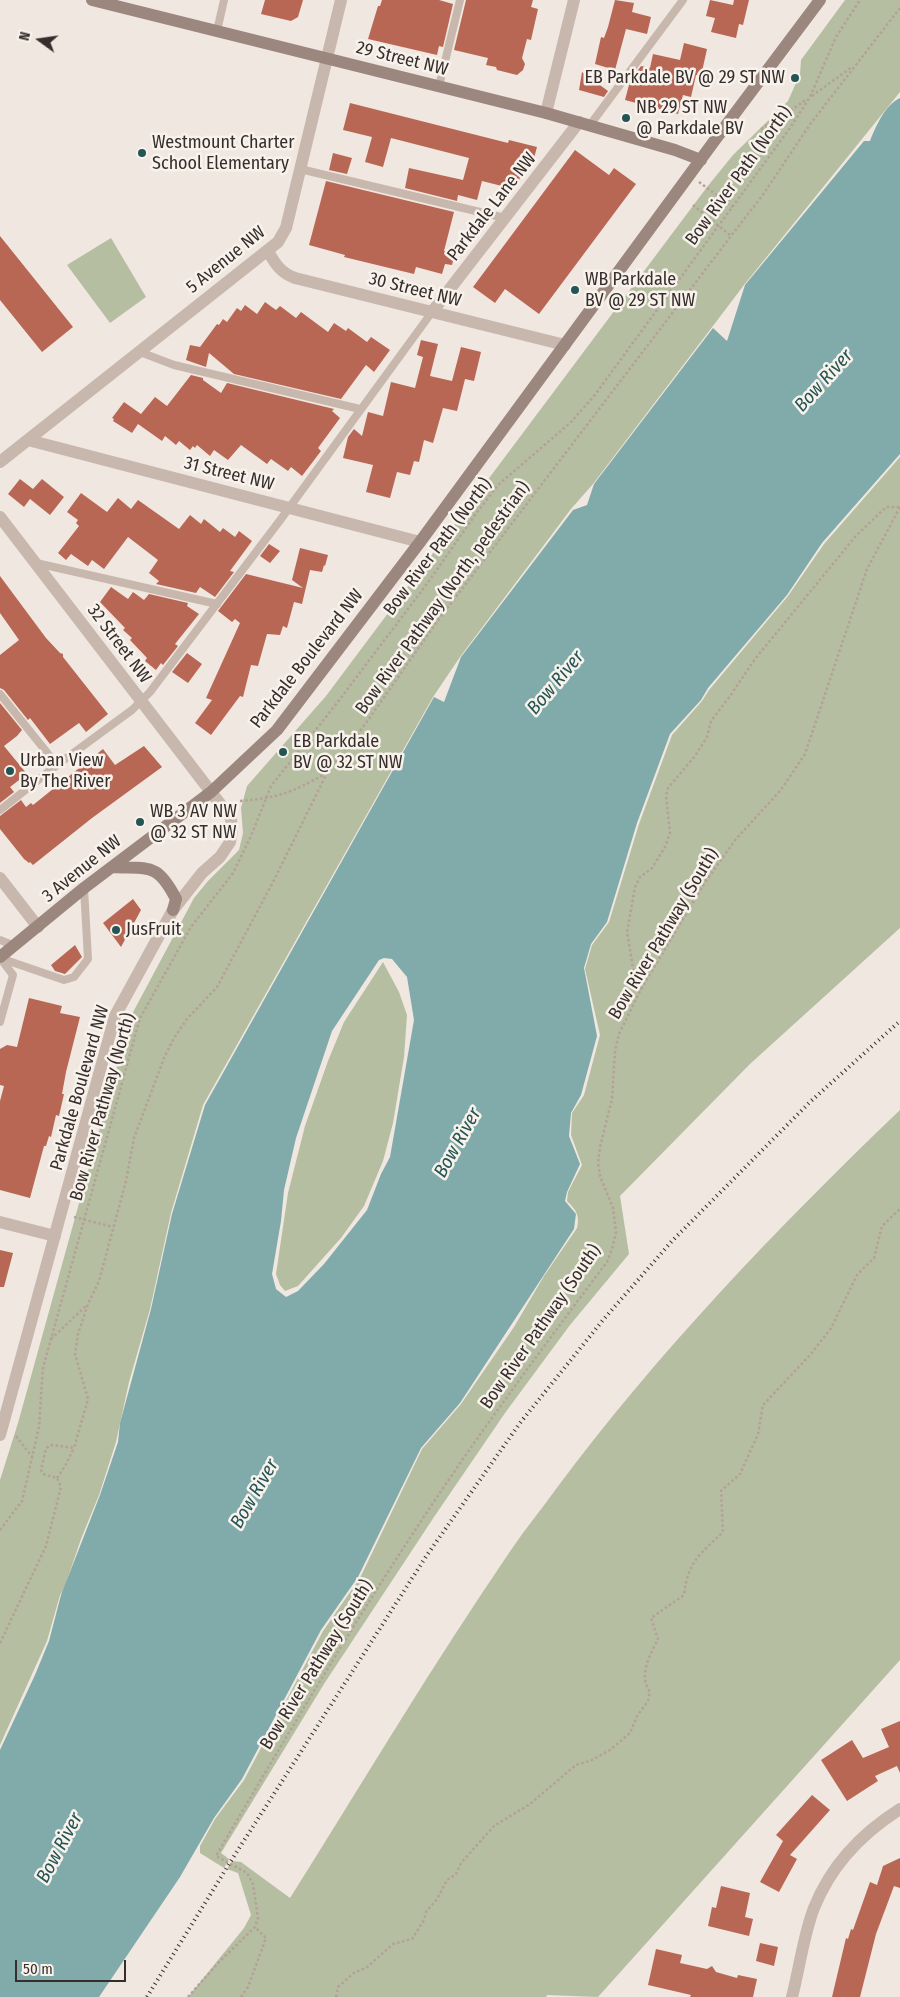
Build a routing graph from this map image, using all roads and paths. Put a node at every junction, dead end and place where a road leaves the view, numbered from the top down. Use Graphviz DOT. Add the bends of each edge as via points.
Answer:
graph roads {
  1 [pos="92,0"];
  2 [pos="224,0"];
  3 [pos="341,0"];
  4 [pos="460,0"];
  5 [pos="574,0"];
  6 [pos="683,0"];
  7 [pos="820,0"];
  8 [pos="860,0"];
  9 [pos="109,2"];
  10 [pos="900,8"];
  11 [pos="217,31"];
  12 [pos="327,59"];
  13 [pos="856,65"];
  14 [pos="438,86"];
  15 [pos="810,97"];
  16 [pos="546,113"];
  17 [pos="584,123"];
  18 [pos="761,129"];
  19 [pos="701,160"];
  20 [pos="300,169"];
  21 [pos="707,187"];
  22 [pos="693,205"];
  23 [pos="733,207"];
  24 [pos="505,218"];
  25 [pos="718,226"];
  26 [pos="732,236"];
  27 [pos="268,251"];
  28 [pos="432,312"];
  29 [pos="565,345"];
  30 [pos="140,352"];
  31 [pos="360,409"];
  32 [pos="28,440"];
  33 [pos="0,462"];
  34 [pos="289,507"];
  35 [pos="900,507"];
  36 [pos="0,517"];
  37 [pos="420,542"];
  38 [pos="35,562"];
  39 [pos="217,604"];
  40 [pos="0,694"];
  41 [pos="141,702"];
  42 [pos="337,703"];
  43 [pos="56,765"];
  44 [pos="327,773"];
  45 [pos="211,792"];
  46 [pos="264,800"];
  47 [pos="240,801"];
  48 [pos="0,810"];
  49 [pos="112,867"];
  50 [pos="0,878"];
  51 [pos="84,888"];
  52 [pos="173,910"];
  53 [pos="38,927"];
  54 [pos="0,940"];
  55 [pos="14,946"];
  56 [pos="0,958"];
  57 [pos="640,991"];
  58 [pos="0,1022"];
  59 [pos="900,1209"];
  60 [pos="74,1217"];
  61 [pos="84,1219"];
  62 [pos="0,1222"];
  63 [pos="113,1227"];
  64 [pos="55,1236"];
  65 [pos="88,1304"];
  66 [pos="51,1339"];
  67 [pos="0,1435"];
  68 [pos="16,1436"];
  69 [pos="74,1448"];
  70 [pos="33,1458"];
  71 [pos="57,1478"];
  72 [pos="0,1530"];
  73 [pos="0,1642"];
  74 [pos="900,1809"];
  75 [pos="255,1927"];
  76 [pos="188,1997"];
  77 [pos="242,1997"];
  78 [pos="336,1997"];
  79 [pos="792,1997"];
  1 -- 9 [label="main road, 29 Street NW"];
  2 -- 11 [label="lane"];
  3 -- 12 [label="street, 5 Avenue NW"];
  4 -- 14 [label="lane"];
  5 -- 16 [label="street"];
  6 -- 17 [label="lane"];
  7 -- 19 [label="main road, Parkdale Boulevard NW"];
  8 -- 15 [label="path, Bow River Path (North)" via="831,46"];
  9 -- 11 [label="main road, 29 Street NW"];
  10 -- 13 [label="path, Bow River Pathway (North, pedestrian)"];
  11 -- 12 [label="main road, 29 Street NW"];
  12 -- 14 [label="main road, 29 Street NW"];
  12 -- 20 [label="street, 5 Avenue NW"];
  13 -- 15 [label="path"];
  13 -- 26 [label="path, Bow River Pathway (North, pedestrian)"];
  14 -- 16 [label="main road, 29 Street NW"];
  15 -- 18 [label="path"];
  15 -- 23 [label="path, Bow River Path (North)"];
  16 -- 17 [label="main road, 29 Street NW"];
  17 -- 19 [label="main road, 29 Street NW"];
  17 -- 24 [label="street, Parkdale Lane NW"];
  19 -- 29 [label="main road, Parkdale Boulevard NW"];
  20 -- 24 [label="lane"];
  20 -- 27 [label="street, 5 Avenue NW" via="286,228"];
  21 -- 23 [label="path"];
  22 -- 25 [label="path"];
  23 -- 25 [label="path, Bow River Path (North)"];
  24 -- 28 [label="street, Parkdale Lane NW"];
  25 -- 26 [label="path"];
  25 -- 42 [label="path, Bow River Path (North)" via="594,396 570,423 498,485"];
  26 -- 44 [label="path, Bow River Pathway (North, pedestrian)" via="439,619"];
  27 -- 28 [label="street, 30 Street NW" via="276,264 295,278"];
  27 -- 30 [label="street, 5 Avenue NW"];
  28 -- 29 [label="street, 30 Street NW"];
  28 -- 31 [label="lane"];
  29 -- 37 [label="main road, Parkdale Boulevard NW"];
  30 -- 31 [label="lane" via="174,365"];
  30 -- 32 [label="street, 5 Avenue NW"];
  31 -- 34 [label="lane"];
  32 -- 33 [label="street, 5 Avenue NW"];
  32 -- 34 [label="street, 31 Street NW"];
  34 -- 37 [label="street, 31 Street NW"];
  34 -- 39 [label="lane"];
  35 -- 57 [label="path, Bow River Pathway (South)" via="867,569 805,754 780,791 727,850"];
  35 -- 57 [label="path" via="886,508 855,537 755,659 711,721 707,737 695,756 668,788 670,833 652,868 635,887 627,932"];
  36 -- 38 [label="street, 32 Street NW"];
  37 -- 45 [label="main road, Parkdale Boulevard NW" via="277,730"];
  38 -- 39 [label="lane"];
  38 -- 41 [label="street, 32 Street NW"];
  39 -- 41 [label="lane"];
  40 -- 43 [label="lane"];
  41 -- 43 [label="lane"];
  41 -- 45 [label="street, 32 Street NW"];
  42 -- 46 [label="path, Bow River Pathway (North)" via="277,777"];
  43 -- 48 [label="lane"];
  44 -- 46 [label="path" via="294,791"];
  44 -- 63 [label="path, Bow River Pathway (North, pedestrian)" via="217,987 187,1019 164,1058 134,1138"];
  45 -- 49 [label="main road, 3 Avenue NW"];
  45 -- 52 [label="street, Parkdale Boulevard NW" via="231,818 230,842"];
  46 -- 47 [label="path"];
  46 -- 61 [label="path, Bow River Pathway (North)" via="237,866 191,927 140,1018"];
  49 -- 51 [label="main road, 3 Avenue NW"];
  49 -- 52 [label="main road" via="151,869 161,875 176,898"];
  50 -- 53 [label="street"];
  51 -- 53 [label="main road, 3 Avenue NW"];
  51 -- 56 [label="lane" via="88,959 74,977 64,980"];
  52 -- 64 [label="street, Parkdale Boulevard NW" via="115,1016"];
  53 -- 55 [label="main road, 3 Avenue NW"];
  54 -- 55 [label="lane"];
  55 -- 56 [label="main road, 3 Avenue NW"];
  56 -- 58 [label="lane" via="13,975"];
  57 -- 75 [label="path, Bow River Pathway (South)" via="617,1042 612,1098 598,1163 613,1208 616,1232 607,1262 479,1436 406,1544 216,1856 247,1873 253,1884 258,1918"];
  59 -- 78 [label="path" via="882,1226 874,1258 857,1275 831,1328 763,1405 758,1434 740,1474 721,1491 723,1532 697,1556 686,1578 684,1595 651,1618 658,1639 646,1670 644,1684 650,1692 630,1733 610,1750 576,1765 530,1804 494,1826 456,1874 447,1880 412,1939 392,1944 366,1968 355,1972 338,1987"];
  60 -- 61 [label="path"];
  61 -- 63 [label="path"];
  61 -- 66 [label="path, Bow River Pathway (North)"];
  62 -- 64 [label="street"];
  63 -- 65 [label="path, Bow River Pathway (North, pedestrian)" via="99,1281"];
  64 -- 67 [label="street, Parkdale Boulevard NW"];
  65 -- 66 [label="path"];
  65 -- 69 [label="path, Bow River Pathway (North, pedestrian)" via="75,1354 88,1399"];
  66 -- 70 [label="path, Bow River Pathway (North)" via="44,1368"];
  68 -- 70 [label="path"];
  69 -- 71 [label="path, Bow River Pathway (North, pedestrian)"];
  69 -- 71 [label="path" via="52,1445 46,1448 41,1470 43,1474"];
  70 -- 72 [label="path, Bow River Pathway (North)" via="22,1501"];
  71 -- 73 [label="path" via="60,1495 46,1546"];
  74 -- 79 [label="street" via="854,1845 826,1884 813,1910"];
  75 -- 76 [label="path"];
  75 -- 77 [label="path" via="266,1938"];
}
